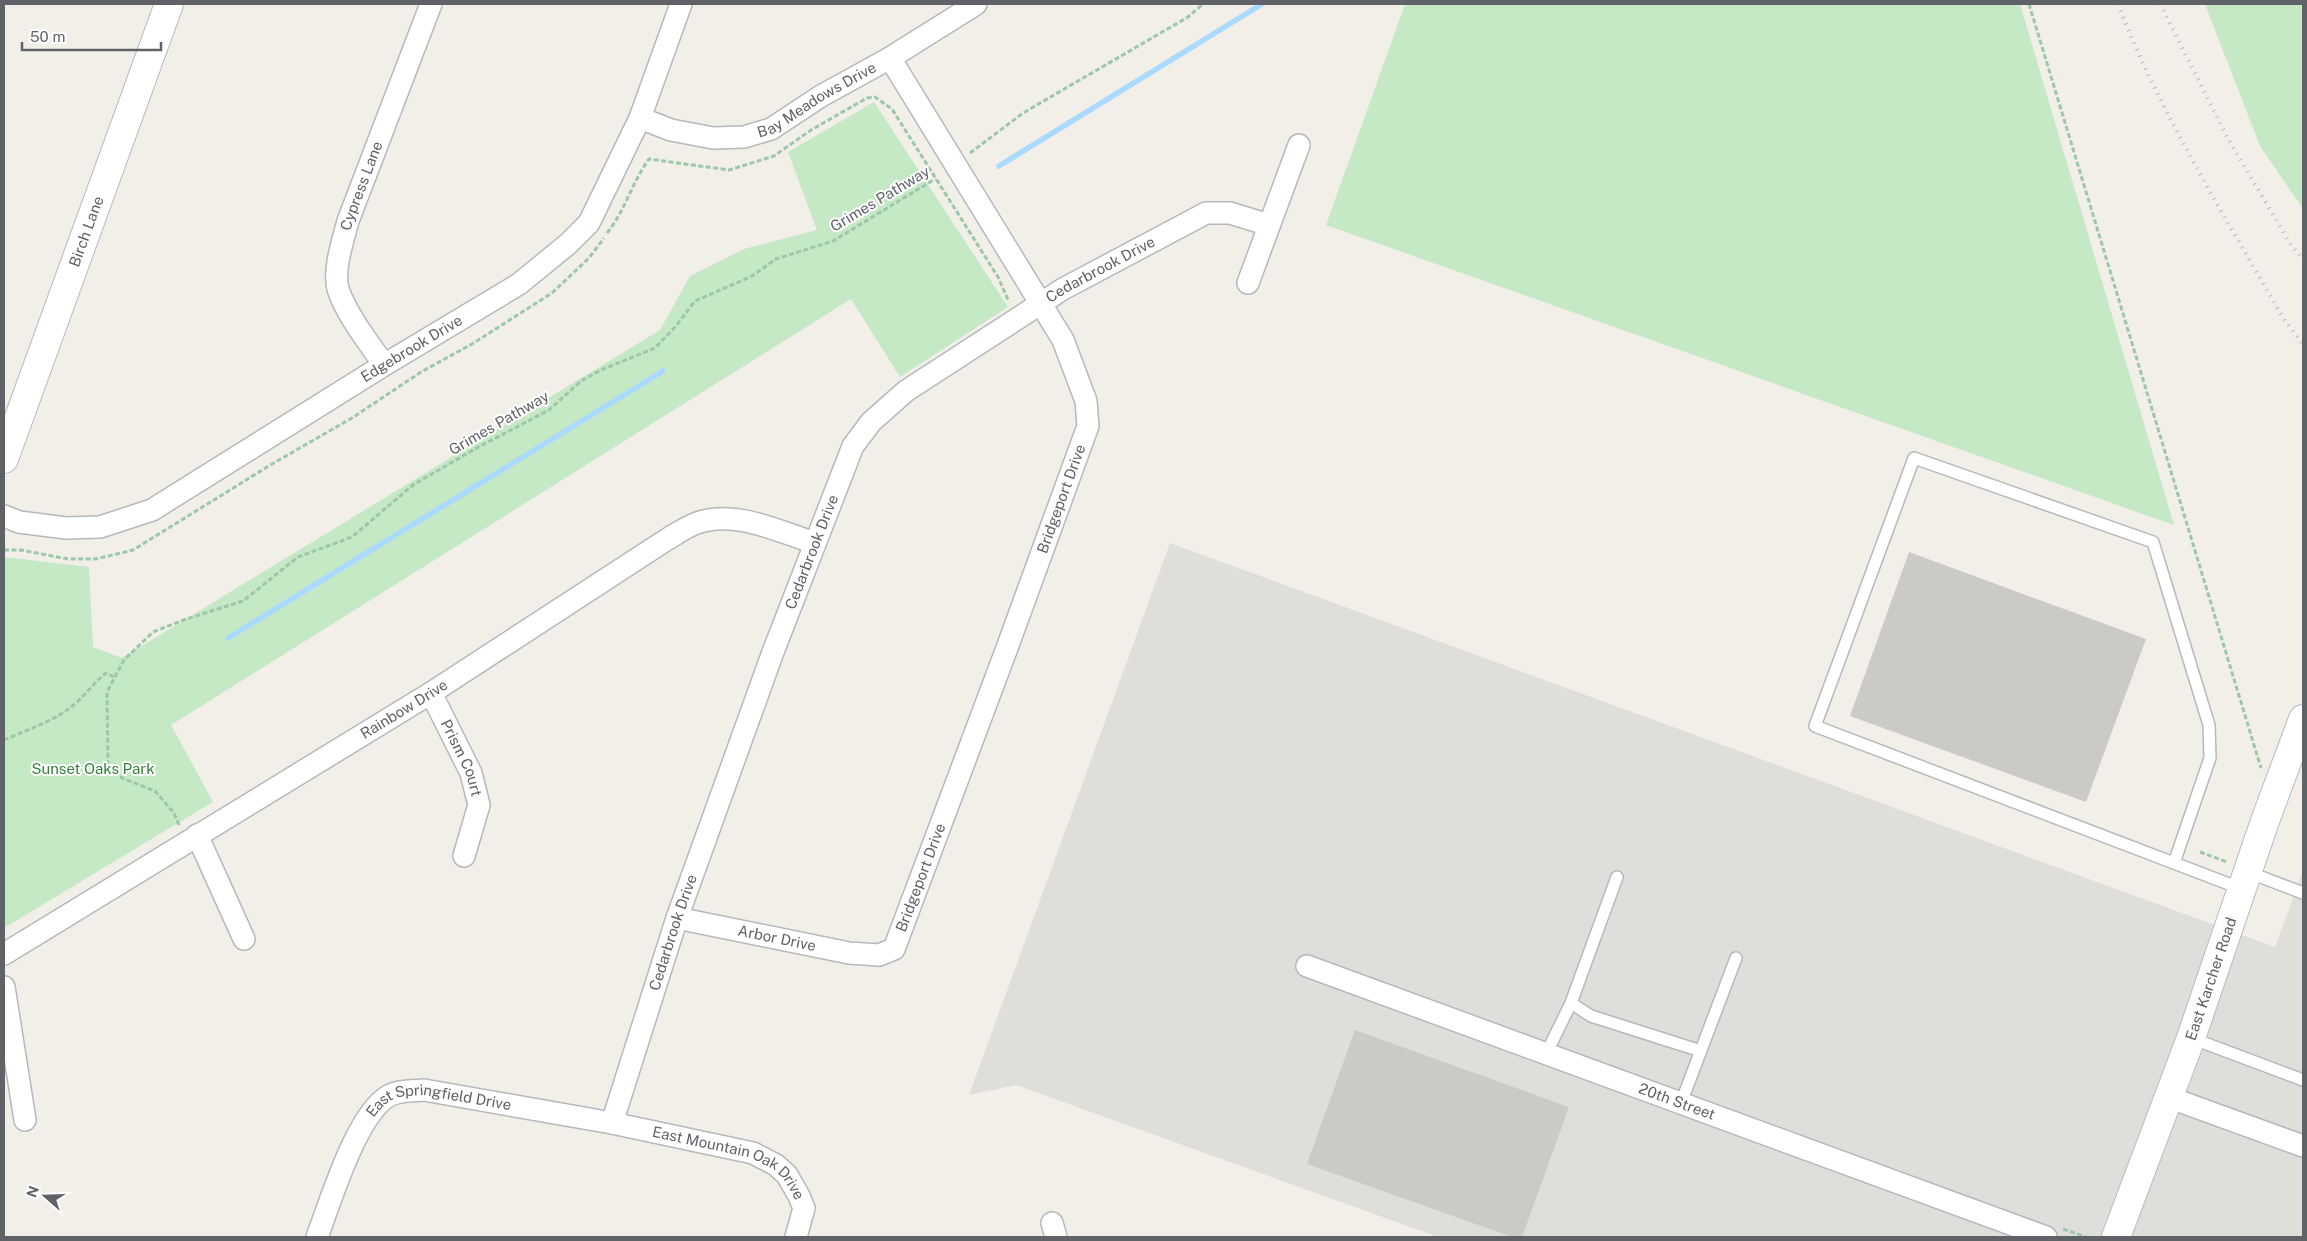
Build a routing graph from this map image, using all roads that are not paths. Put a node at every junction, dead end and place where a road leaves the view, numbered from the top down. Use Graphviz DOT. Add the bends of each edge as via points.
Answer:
graph roads {
  1 [pos="169,4"];
  2 [pos="431,4"];
  3 [pos="681,4"];
  4 [pos="976,4"];
  5 [pos="890,58"];
  6 [pos="640,118"];
  7 [pos="1299,145"];
  8 [pos="1270,225"];
  9 [pos="1248,283"];
  10 [pos="1042,304"];
  11 [pos="384,365"];
  12 [pos="4,459"];
  13 [pos="4,516"];
  14 [pos="816,543"];
  15 [pos="431,693"];
  16 [pos="2303,719"];
  17 [pos="188,828"];
  18 [pos="464,856"];
  19 [pos="2174,863"];
  20 [pos="1617,877"];
  21 [pos="2245,880"];
  22 [pos="2303,893"];
  23 [pos="677,918"];
  24 [pos="244,939"];
  25 [pos="4,954"];
  26 [pos="879,955"];
  27 [pos="1736,958"];
  28 [pos="1308,966"];
  29 [pos="4,987"];
  30 [pos="1572,1003"];
  31 [pos="2191,1038"];
  32 [pos="1701,1051"];
  33 [pos="1546,1054"];
  34 [pos="2303,1080"];
  35 [pos="2168,1097"];
  36 [pos="1681,1103"];
  37 [pos="25,1120"];
  38 [pos="612,1123"];
  39 [pos="2303,1146"];
  40 [pos="317,1237"];
  41 [pos="796,1237"];
  42 [pos="2046,1237"];
  43 [pos="2116,1237"];
  1 -- 12 [label="street, Birch Lane"];
  2 -- 11 [label="street, Cypress Lane" via="348,221 339,256 338,288 358,328"];
  3 -- 6 [label="street, Edgebrook Drive"];
  4 -- 5 [label="street, Bay Meadows Drive"];
  5 -- 6 [label="street, Bay Meadows Drive" via="821,96 771,129 744,137 713,138 671,130"];
  5 -- 10 [label="street, Bridgeport Drive"];
  6 -- 11 [label="street, Edgebrook Drive" via="589,223 568,244 519,284"];
  7 -- 8 [label="street"];
  8 -- 9 [label="street"];
  8 -- 10 [label="street, Cedarbrook Drive" via="1230,213 1206,213"];
  10 -- 14 [label="street, Cedarbrook Drive" via="906,391 871,422 853,446"];
  10 -- 26 [label="street, Bridgeport Drive" via="1066,349 1086,401 1088,426 894,949"];
  11 -- 13 [label="street, Edgebrook Drive" via="152,510 100,527 66,528 19,522"];
  14 -- 15 [label="street, Rainbow Drive" via="740,520 698,522"];
  14 -- 23 [label="street, Cedarbrook Drive"];
  15 -- 17 [label="street, Rainbow Drive"];
  15 -- 18 [label="street, Prism Court" via="471,773 479,805"];
  16 -- 21 [label="street, East Karcher Road"];
  17 -- 24 [label="street"];
  17 -- 25 [label="street, Rainbow Drive"];
  19 -- 19 [label="lane" via="2210,758 2209,726 2153,542 1914,458 1815,726"];
  19 -- 21 [label="lane"];
  20 -- 30 [label="lane"];
  21 -- 22 [label="lane"];
  21 -- 31 [label="street, East Karcher Road"];
  23 -- 26 [label="street, Arbor Drive" via="849,953"];
  23 -- 38 [label="street, Cedarbrook Drive"];
  27 -- 32 [label="lane"];
  28 -- 33 [label="street, 20th Street"];
  29 -- 37 [label="street"];
  30 -- 32 [label="lane" via="1591,1016"];
  30 -- 33 [label="lane"];
  31 -- 34 [label="lane"];
  31 -- 35 [label="street, East Karcher Road"];
  32 -- 36 [label="lane"];
  33 -- 36 [label="street, 20th Street"];
  35 -- 39 [label="street"];
  35 -- 43 [label="street, East Karcher Road"];
  36 -- 42 [label="street, 20th Street"];
  38 -- 40 [label="street, East Springfield Drive" via="424,1090 400,1092 384,1098 370,1113 357,1136"];
  38 -- 41 [label="street, East Mountain Oak Drive" via="753,1153 776,1165 787,1175 804,1208"];
}
